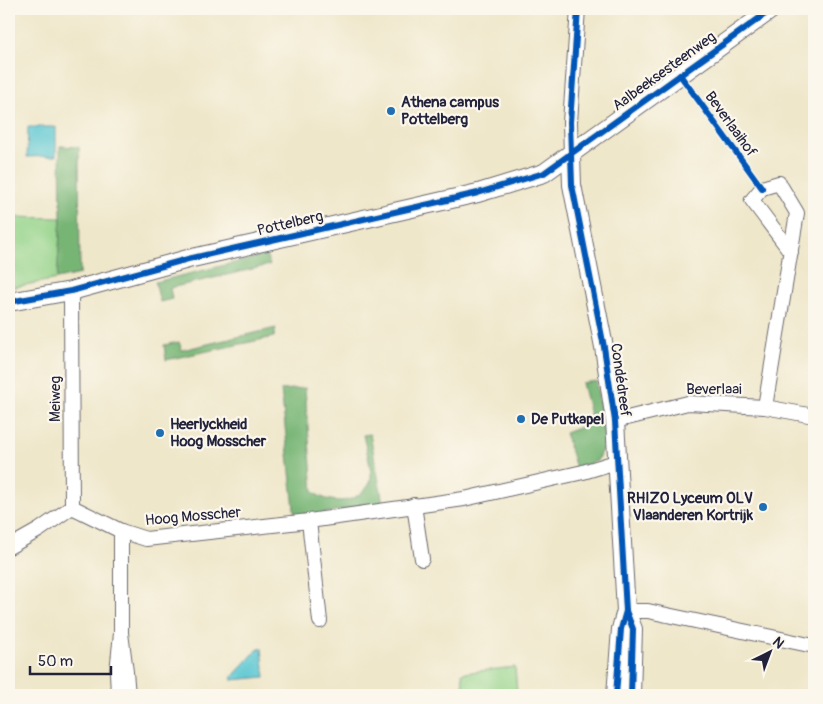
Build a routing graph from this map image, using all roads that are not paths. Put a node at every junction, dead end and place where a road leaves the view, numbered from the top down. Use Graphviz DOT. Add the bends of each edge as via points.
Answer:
graph roads {
  1 [pos="578,9"];
  2 [pos="772,9"];
  3 [pos="571,155"];
  4 [pos="791,252"];
  5 [pos="71,291"];
  6 [pos="9,302"];
  7 [pos="765,406"];
  8 [pos="814,416"];
  9 [pos="615,421"];
  10 [pos="616,462"];
  11 [pos="414,505"];
  12 [pos="72,507"];
  13 [pos="309,521"];
  14 [pos="121,531"];
  15 [pos="9,547"];
  16 [pos="422,559"];
  17 [pos="626,611"];
  18 [pos="320,621"];
  19 [pos="120,633"];
  20 [pos="814,646"];
  21 [pos="118,695"];
  22 [pos="128,695"];
  23 [pos="616,695"];
  24 [pos="631,695"];
  1 -- 3 [label="street" via="570,122"];
  2 -- 3 [label="main road, Aalbeeksesteenweg"];
  3 -- 5 [label="main road, Pottelberg" via="544,173 478,193 188,259"];
  3 -- 9 [label="main road, Condédreef" via="572,185"];
  4 -- 4 [label="street" via="797,213 778,183 762,188 752,200"];
  4 -- 7 [label="street"];
  5 -- 6 [label="main road, Pottelberg"];
  5 -- 12 [label="street, Meiweg"];
  7 -- 8 [label="street, Beverlaai"];
  7 -- 9 [label="street, Beverlaai" via="688,403"];
  9 -- 10 [label="main road, Condédreef"];
  10 -- 11 [label="street, Hoog Mosscher" via="464,498"];
  10 -- 17 [label="main road, Condédreef"];
  11 -- 13 [label="street, Hoog Mosscher"];
  11 -- 16 [label="street"];
  12 -- 14 [label="street, Hoog Mosscher"];
  12 -- 15 [label="street"];
  13 -- 14 [label="street, Hoog Mosscher" via="146,539"];
  13 -- 18 [label="street"];
  14 -- 19 [label="street"];
  17 -- 20 [label="street" via="648,611"];
  17 -- 23 [label="main road, Condédreef" via="621,629"];
  17 -- 24 [label="main road, Condédreef" via="633,628"];
  19 -- 21 [label="street"];
  19 -- 22 [label="street"];
}
